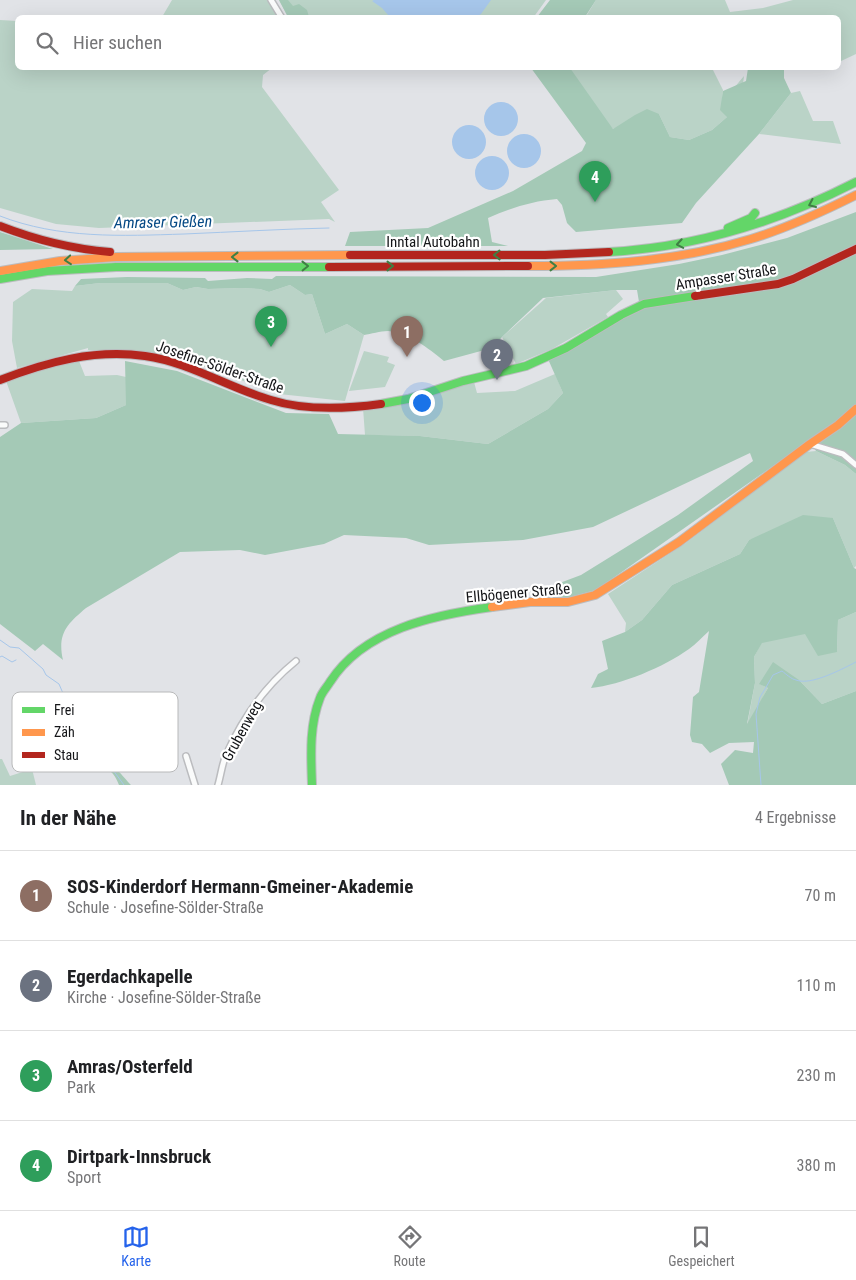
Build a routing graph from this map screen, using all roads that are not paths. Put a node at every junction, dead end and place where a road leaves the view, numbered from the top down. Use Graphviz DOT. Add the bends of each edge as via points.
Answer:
graph roads {
  1 [pos="271,0"];
  2 [pos="280,15"];
  3 [pos="856,182"];
  4 [pos="856,195"];
  5 [pos="755,213"];
  6 [pos="0,226"];
  7 [pos="709,238"];
  8 [pos="856,250"];
  9 [pos="140,257"];
  10 [pos="0,270"];
  11 [pos="0,279"];
  12 [pos="625,312"];
  13 [pos="0,380"];
  14 [pos="856,409"];
  15 [pos="810,444"];
  16 [pos="856,465"];
  17 [pos="296,661"];
  18 [pos="186,756"];
  19 [pos="196,785"];
  20 [pos="218,785"];
  21 [pos="312,785"];
  1 -- 2 [label="street"];
  3 -- 7 [label="main road, Inntal Autobahn, one-way" via="787,215"];
  11 -- 4 [label="main road, Inntal Autobahn, one-way" via="101,267 611,264 696,253 746,241 790,226"];
  5 -- 7 [label="main road"];
  6 -- 9 [label="main road" via="52,244"];
  7 -- 9 [label="main road, Inntal Autobahn, one-way" via="619,252 560,254"];
  8 -- 12 [label="main road, Ampasser Straße" via="778,284 670,299"];
  9 -- 10 [label="main road, Inntal Autobahn, one-way" via="60,261"];
  12 -- 13 [label="main road, Josefine-Sölder-Straße" via="556,353 518,369 487,374 414,397 382,403 296,406 275,402 170,362 119,353 70,357"];
  14 -- 15 [label="main road, Ellbögener Straße"];
  15 -- 16 [label="street" via="843,454"];
  15 -- 21 [label="main road, Ellbögener Straße" via="679,542 596,595 576,601 486,607 432,618 402,627 361,648 335,671 320,698 310,740"];
  17 -- 20 [label="street, Grubenweg" via="281,673 250,711 226,755"];
  18 -- 19 [label="street"];
}
